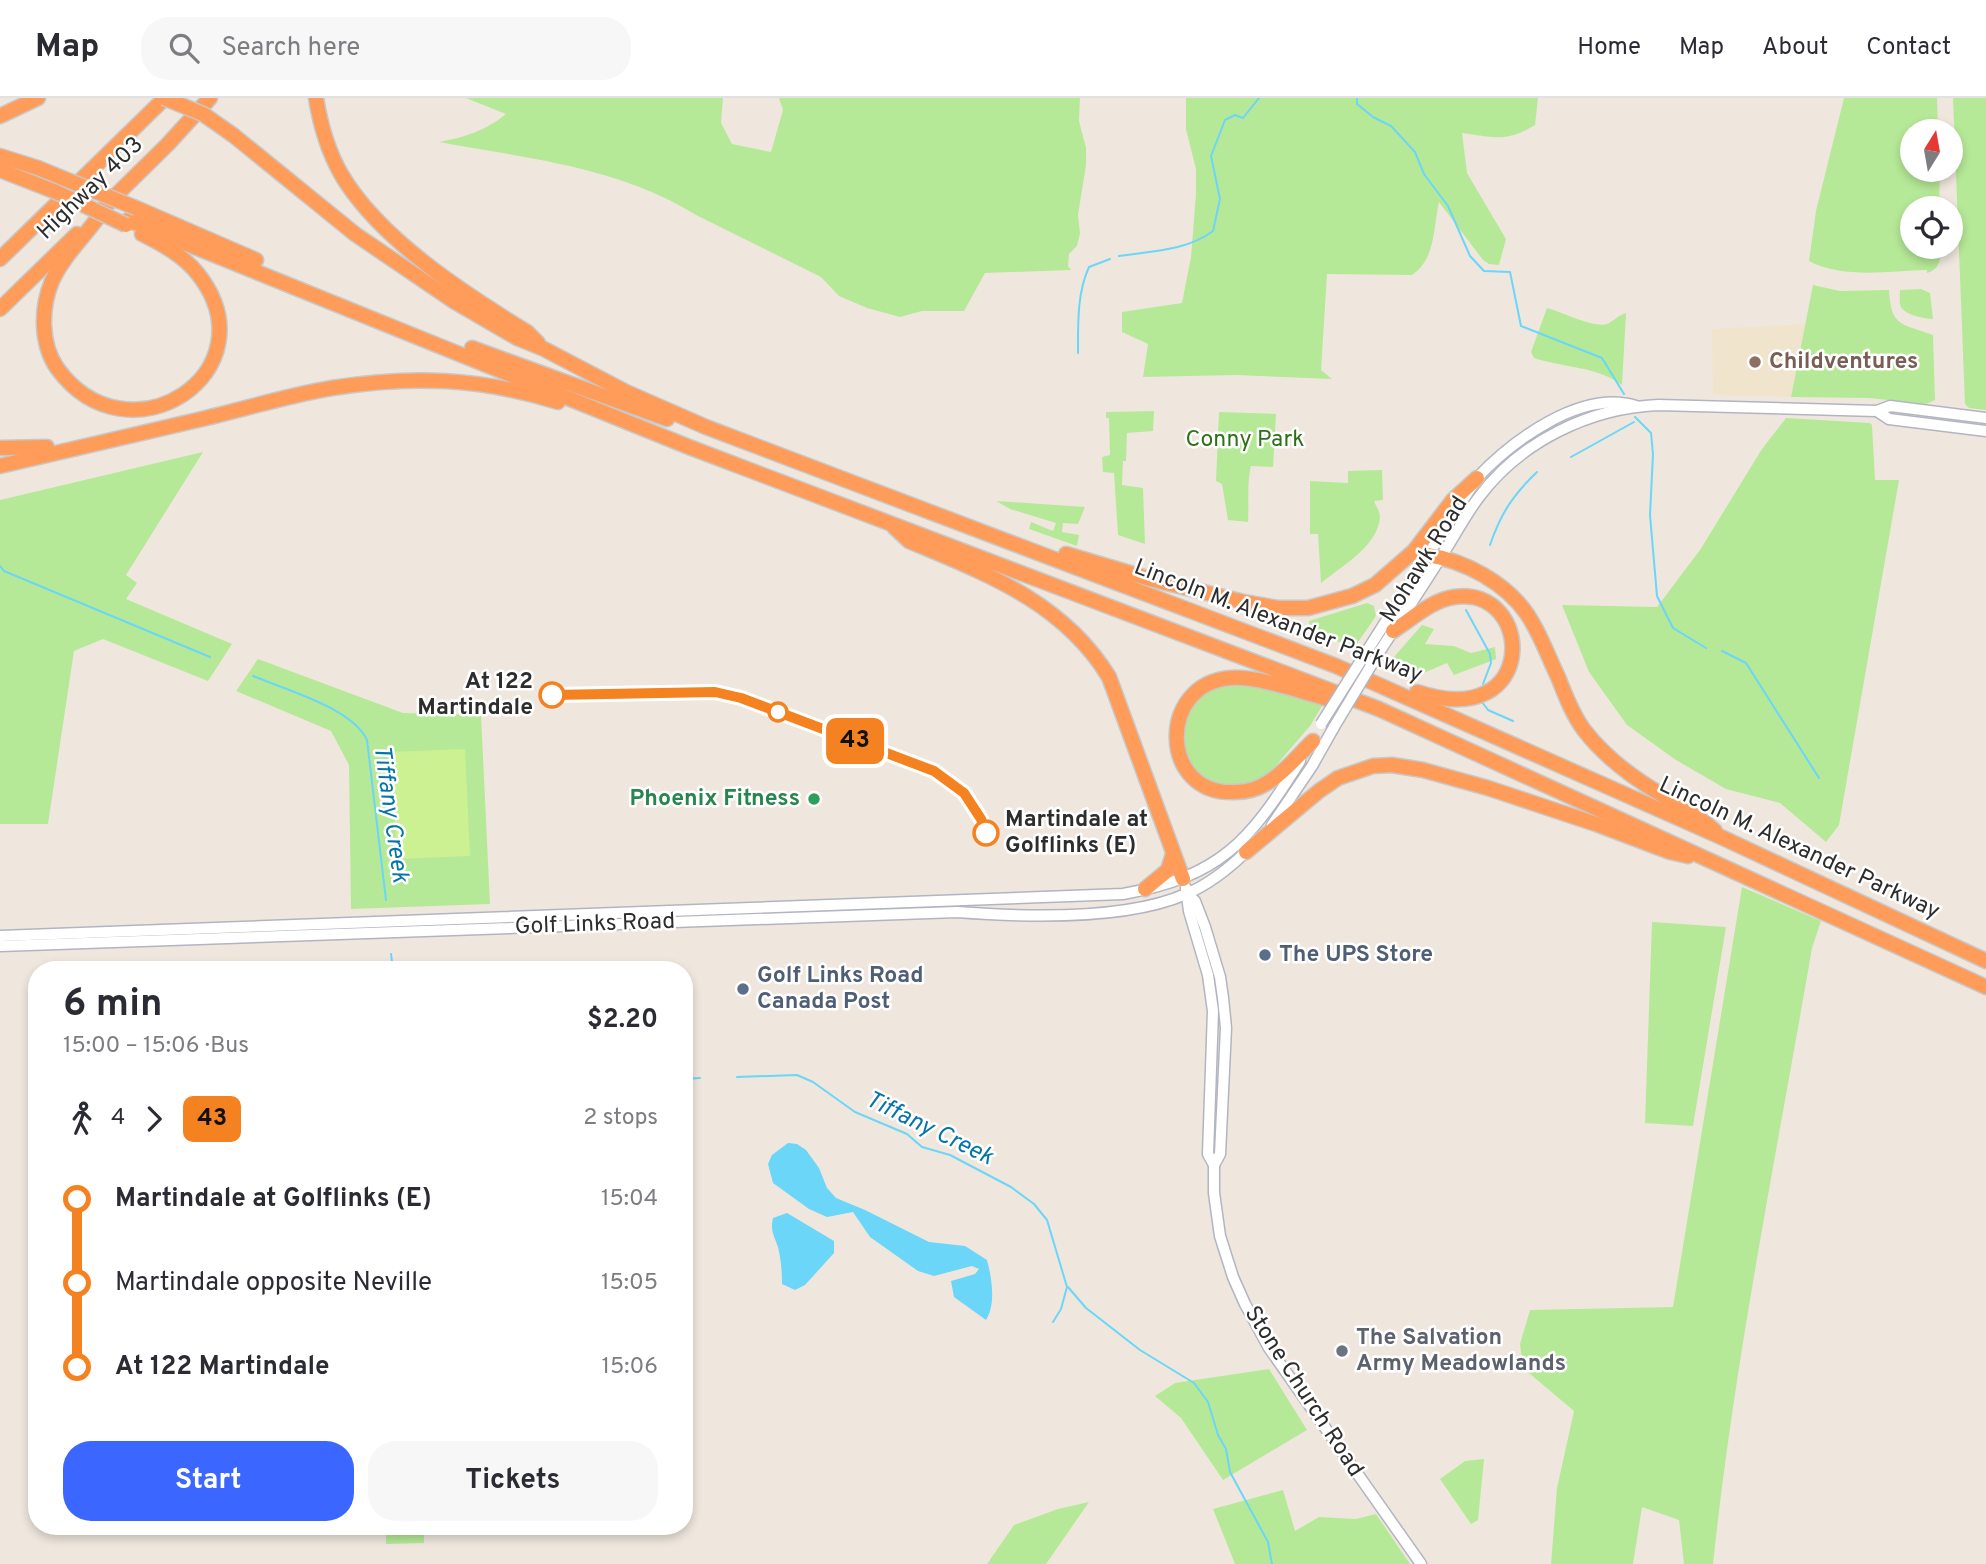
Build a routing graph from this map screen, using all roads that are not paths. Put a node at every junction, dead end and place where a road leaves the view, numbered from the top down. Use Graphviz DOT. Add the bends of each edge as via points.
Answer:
graph roads {
  1 [pos="38,98"];
  2 [pos="164,98"];
  3 [pos="211,98"];
  4 [pos="316,98"];
  5 [pos="0,116"];
  6 [pos="0,156"];
  7 [pos="0,170"];
  8 [pos="108,203"];
  9 [pos="130,218"];
  10 [pos="0,259"];
  11 [pos="0,309"];
  12 [pos="544,348"];
  13 [pos="1636,406"];
  14 [pos="1877,411"];
  15 [pos="1986,418"];
  16 [pos="706,427"];
  17 [pos="1986,431"];
  18 [pos="101,442"];
  19 [pos="688,447"];
  20 [pos="0,448"];
  21 [pos="0,466"];
  22 [pos="1477,478"];
  23 [pos="887,522"];
  24 [pos="1004,539"];
  25 [pos="1435,556"];
  26 [pos="1393,631"];
  27 [pos="1372,653"];
  28 [pos="1336,666"];
  29 [pos="1380,709"];
  30 [pos="1312,741"];
  31 [pos="1721,837"];
  32 [pos="1246,852"];
  33 [pos="1174,854"];
  34 [pos="1721,864"];
  35 [pos="1183,878"];
  36 [pos="1145,890"];
  37 [pos="1188,894"];
  38 [pos="36,934"];
  39 [pos="0,936"];
  40 [pos="0,946"];
  41 [pos="22,946"];
  42 [pos="1986,961"];
  43 [pos="1986,987"];
  44 [pos="1421,1564"];
  1 -- 5 [label="highway"];
  2 -- 10 [label="highway, Highway 403"];
  2 -- 12 [label="highway, bridge" via="203,114 233,135 355,234 455,302 517,338"];
  3 -- 8 [label="highway, Highway 403"];
  4 -- 12 [label="highway" via="323,131 341,174 384,227 436,271"];
  6 -- 9 [label="highway, bridge" via="38,168"];
  7 -- 9 [label="highway, bridge"];
  8 -- 9 [label="highway" via="52,281 44,309 45,338 52,360 86,398 138,411 178,398 205,375 213,361 220,321 214,297 197,272"];
  8 -- 11 [label="highway, Highway 403"];
  9 -- 16 [label="highway" via="277,269 466,346 676,422"];
  9 -- 19 [label="highway"];
  12 -- 16 [label="highway, Lincoln M. Alexander Parkway" via="626,392"];
  13 -- 14 [label="main road, Mohawk Road"];
  13 -- 22 [label="main road, Mohawk Road" via="1624,402 1571,412 1518,440"];
  13 -- 25 [label="main road, Mohawk Road" via="1574,424 1523,453 1481,495"];
  14 -- 15 [label="main road, Mohawk Road" via="1890,407"];
  14 -- 17 [label="main road, Mohawk Road" via="1889,419"];
  16 -- 24 [label="highway, Lincoln M. Alexander Parkway"];
  18 -- 19 [label="highway" via="331,388 418,379 513,389"];
  18 -- 20 [label="highway"];
  18 -- 21 [label="highway"];
  19 -- 23 [label="highway, Lincoln M. Alexander Parkway"];
  22 -- 24 [label="highway" via="1453,500 1401,565 1352,596 1308,608 1231,599 1024,540"];
  22 -- 25 [label="main road, Mohawk Road"];
  23 -- 29 [label="highway, Lincoln M. Alexander Parkway"];
  23 -- 33 [label="highway" via="909,541 1030,597 1064,622 1095,655 1109,677"];
  24 -- 28 [label="highway, Lincoln M. Alexander Parkway"];
  25 -- 26 [label="main road, Mohawk Road"];
  25 -- 27 [label="main road, Mohawk Road"];
  25 -- 31 [label="highway" via="1475,571 1510,594 1535,627 1584,729 1637,779 1701,818"];
  26 -- 27 [label="main road, Mohawk Road"];
  26 -- 28 [label="highway" via="1440,601 1454,597 1481,600 1502,617 1514,637 1509,671 1477,697 1450,700 1350,666"];
  27 -- 30 [label="main road, Mohawk Road, bridge"];
  27 -- 32 [label="main road, Mohawk Road, bridge" via="1334,727 1276,821"];
  28 -- 31 [label="highway, Lincoln M. Alexander Parkway"];
  29 -- 30 [label="highway" via="1232,678 1209,683 1192,695 1182,708 1176,738 1183,767 1209,788 1224,793 1245,792 1271,780"];
  29 -- 34 [label="highway, Lincoln M. Alexander Parkway"];
  30 -- 35 [label="main road, Mohawk Road" via="1244,839 1225,856"];
  31 -- 42 [label="highway, Lincoln M. Alexander Parkway"];
  32 -- 34 [label="highway" via="1339,778 1373,766 1392,765 1488,788 1670,852"];
  32 -- 37 [label="main road, Mohawk Road"];
  33 -- 35 [label="highway"];
  33 -- 36 [label="highway" via="1168,870"];
  34 -- 43 [label="highway, Lincoln M. Alexander Parkway"];
  35 -- 36 [label="main road, Golf Links Road"];
  35 -- 37 [label="main road, Stone Church Road"];
  36 -- 38 [label="main road, Golf Links Road" via="1057,898"];
  37 -- 41 [label="main road, Golf Links Road" via="1098,913 1004,916 957,912"];
  37 -- 44 [label="main road, Stone Church Road" via="1213,1011 1208,1154 1214,1165 1220,1236 1233,1276 1269,1348"];
  38 -- 39 [label="main road, Golf Links Road"];
  38 -- 41 [label="main road"];
  40 -- 41 [label="main road, Golf Links Road"];
}
